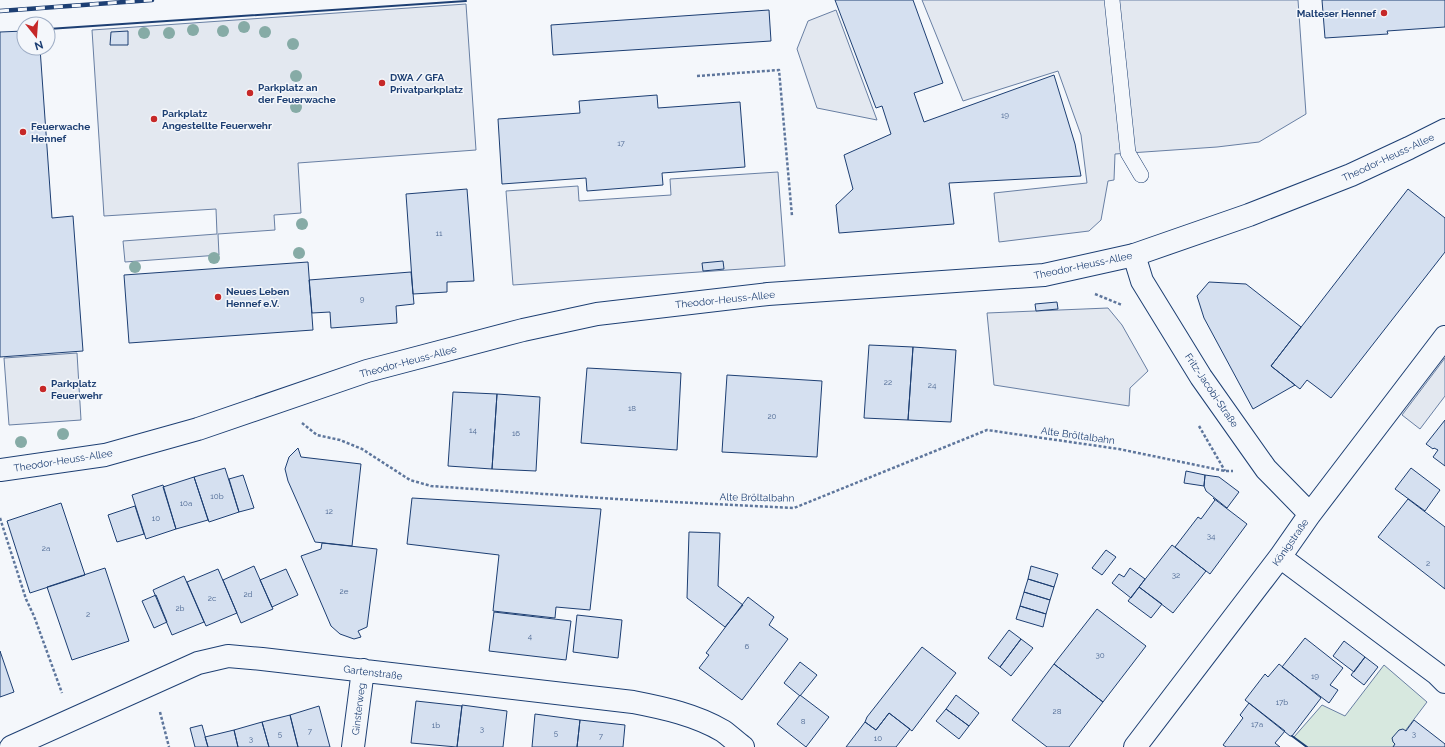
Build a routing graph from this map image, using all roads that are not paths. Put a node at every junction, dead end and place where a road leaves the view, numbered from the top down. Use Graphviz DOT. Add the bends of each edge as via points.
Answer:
graph roads {
  1 [pos="1112,0"];
  2 [pos="1445,130"];
  3 [pos="1141,175"];
  4 [pos="1134,255"];
  5 [pos="1445,337"];
  6 [pos="0,470"];
  7 [pos="1310,514"];
  8 [pos="1280,557"];
  9 [pos="363,670"];
  10 [pos="1445,682"];
  11 [pos="11,747"];
  12 [pos="353,747"];
  13 [pos="743,747"];
  14 [pos="1135,747"];
  1 -- 3 [label="lane" via="1128,153"];
  2 -- 4 [label="street, Theodor-Heuss-Allee" via="1351,175 1249,215"];
  4 -- 6 [label="street, Theodor-Heuss-Allee" via="1044,275 768,294 597,314 523,330 367,371 198,429 105,455"];
  4 -- 7 [label="street, Fritz-Jacobi-Straße" via="1142,281 1201,377 1266,469"];
  5 -- 7 [label="street, Königstraße"];
  7 -- 8 [label="street, Königstraße"];
  8 -- 10 [label="street"];
  8 -- 14 [label="street, Königstraße"];
  9 -- 11 [label="street, Gartenstraße" via="228,656 198,663"];
  9 -- 12 [label="street, Ginsterweg"];
  9 -- 13 [label="street, Gartenstraße" via="667,708 723,731"];
}
